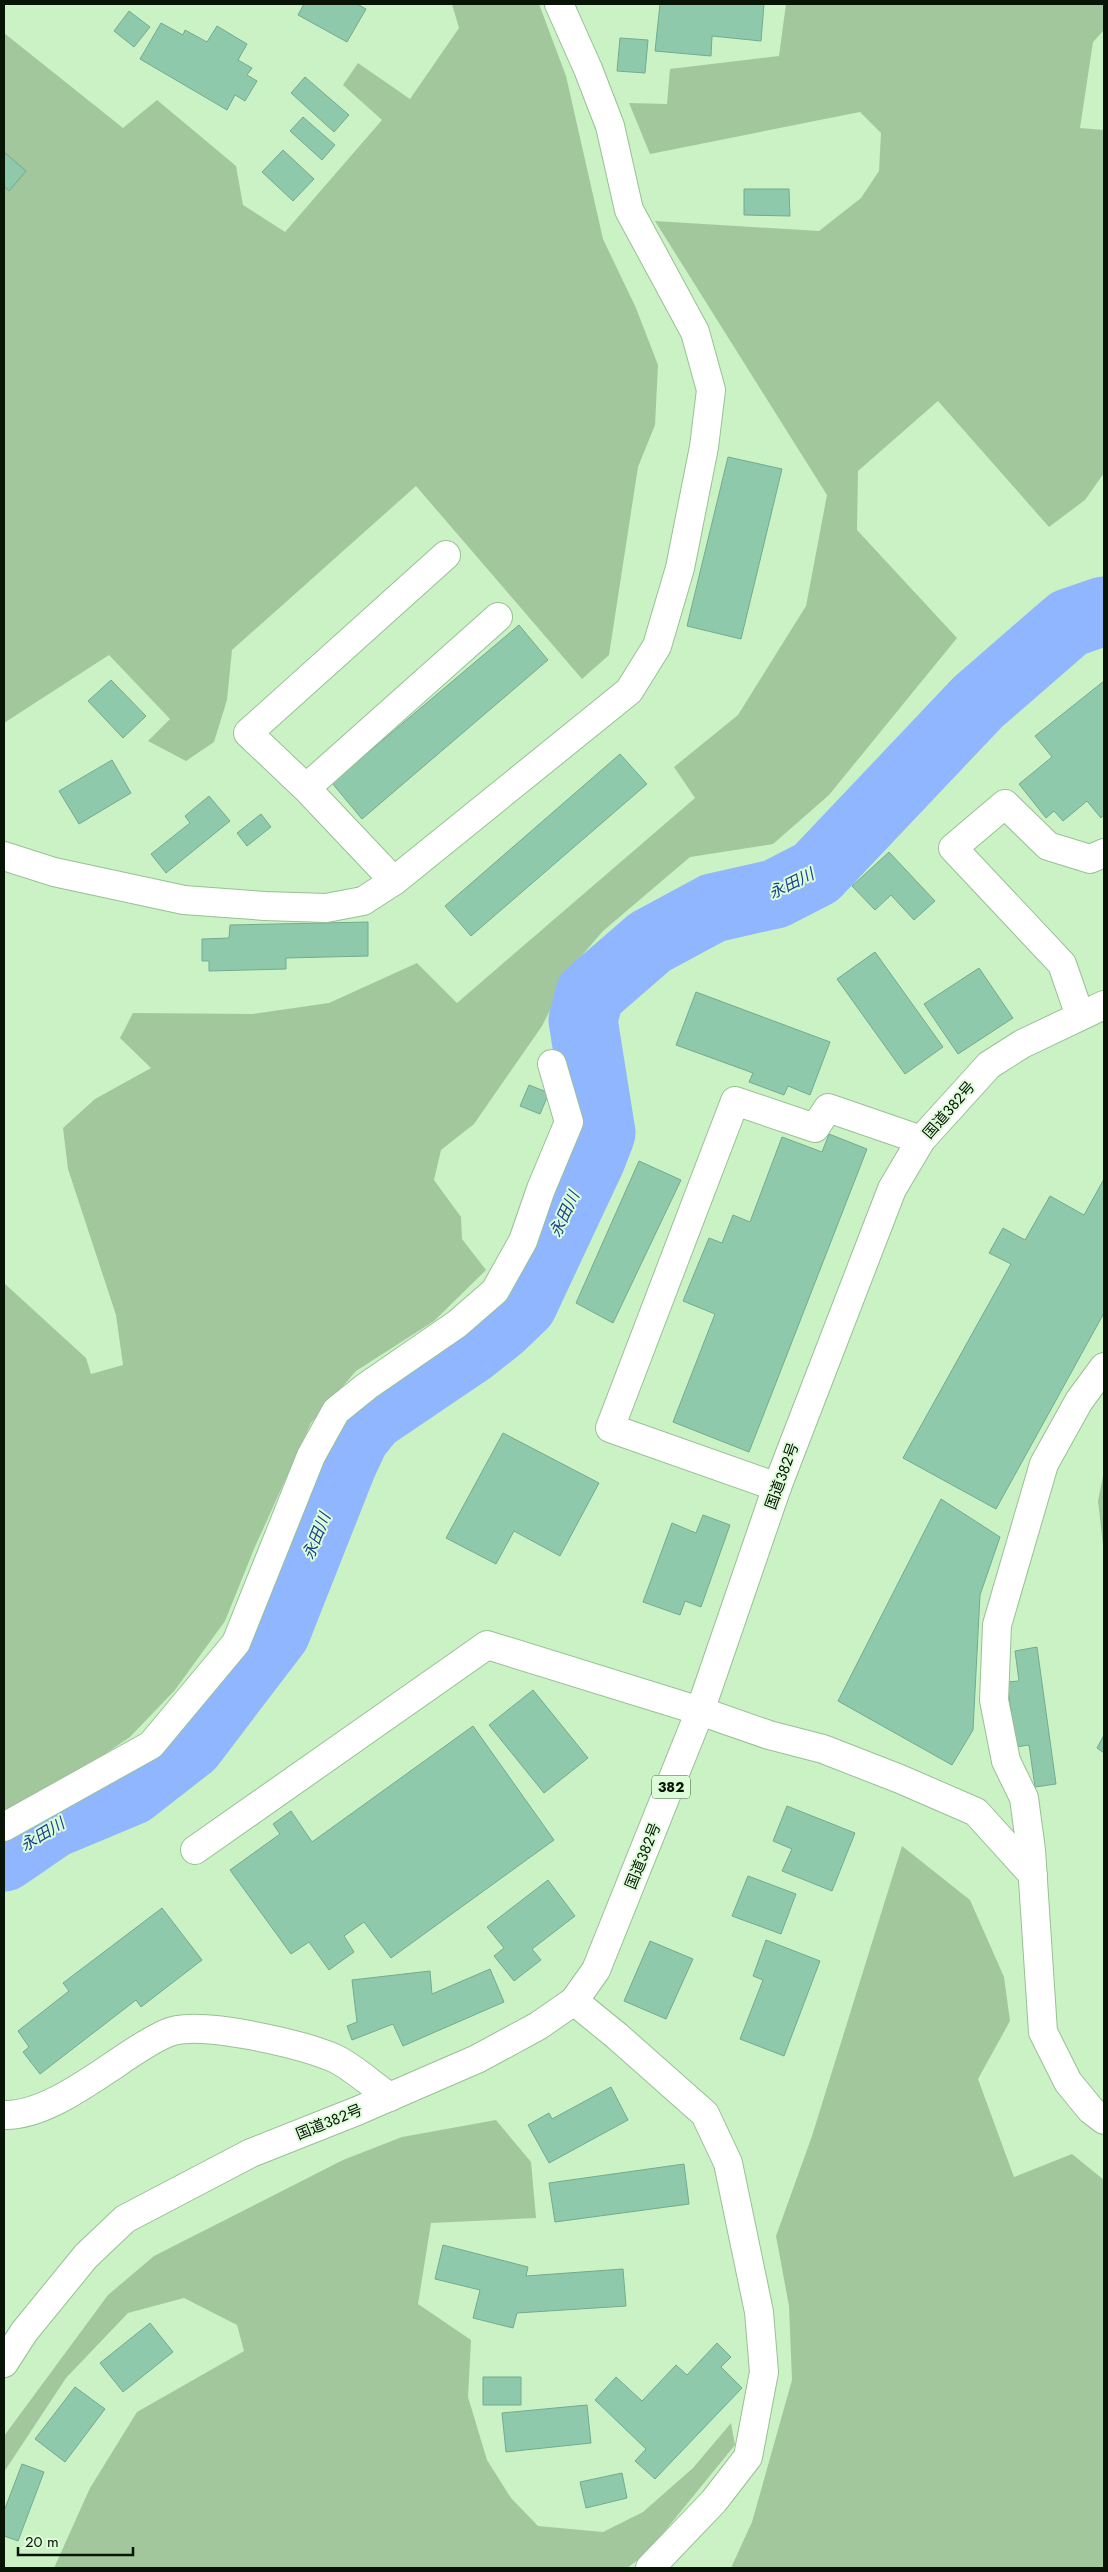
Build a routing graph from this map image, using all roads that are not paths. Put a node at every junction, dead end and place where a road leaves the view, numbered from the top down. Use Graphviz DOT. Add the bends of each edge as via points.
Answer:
graph roads {
  1 [pos="559,4"];
  2 [pos="446,555"];
  3 [pos="498,617"];
  4 [pos="306,788"];
  5 [pos="1104,853"];
  6 [pos="4,856"];
  7 [pos="394,881"];
  8 [pos="1104,1005"];
  9 [pos="1080,1016"];
  10 [pos="552,1064"];
  11 [pos="921,1140"];
  12 [pos="1104,1367"];
  13 [pos="777,1487"];
  14 [pos="700,1711"];
  15 [pos="4,1827"];
  16 [pos="195,1850"];
  17 [pos="1033,1875"];
  18 [pos="574,2001"];
  19 [pos="390,2098"];
  20 [pos="4,2115"];
  21 [pos="1104,2120"];
  22 [pos="4,2363"];
  23 [pos="650,2568"];
  1 -- 7 [label="main road" via="610,126 629,210 695,332 711,390 704,447 680,568 656,646 629,691"];
  2 -- 4 [label="main road" via="248,734"];
  3 -- 4 [label="main road"];
  4 -- 7 [label="main road"];
  5 -- 9 [label="main road" via="1090,859 1048,846 1005,804 953,848 1062,964"];
  6 -- 7 [label="main road" via="54,872 184,900 265,906 326,908 363,901"];
  8 -- 9 [label="main road, 国道382号 / 382"];
  9 -- 11 [label="main road, 国道382号 / 382" via="1022,1044 989,1065"];
  10 -- 15 [label="main road" via="569,1122 523,1241 495,1292 457,1324 336,1411 312,1456 236,1643 151,1745"];
  11 -- 13 [label="main road, 国道382号 / 382" via="892,1189"];
  11 -- 13 [label="main road" via="828,1108 814,1128 735,1101 610,1428"];
  12 -- 17 [label="main road" via="1079,1401 1044,1464 997,1625 994,1700 1006,1761 1024,1798"];
  13 -- 14 [label="main road, 国道382号 / 382"];
  14 -- 16 [label="main road" via="487,1645"];
  14 -- 17 [label="main road" via="769,1735 823,1749 976,1812"];
  14 -- 18 [label="main road, 国道382号 / 382" via="596,1970"];
  17 -- 21 [label="main road" via="1043,2032 1068,2082 1091,2110"];
  18 -- 19 [label="main road, 国道382号 / 382" via="538,2026 477,2059"];
  18 -- 23 [label="main road" via="705,2114 728,2163 760,2312 764,2372 748,2457 714,2501"];
  19 -- 20 [label="main road" via="334,2058 266,2039 214,2030 173,2031 127,2056 72,2093 39,2107"];
  19 -- 22 [label="main road, 国道382号 / 382" via="251,2153 125,2218 86,2256 24,2332"];
}
